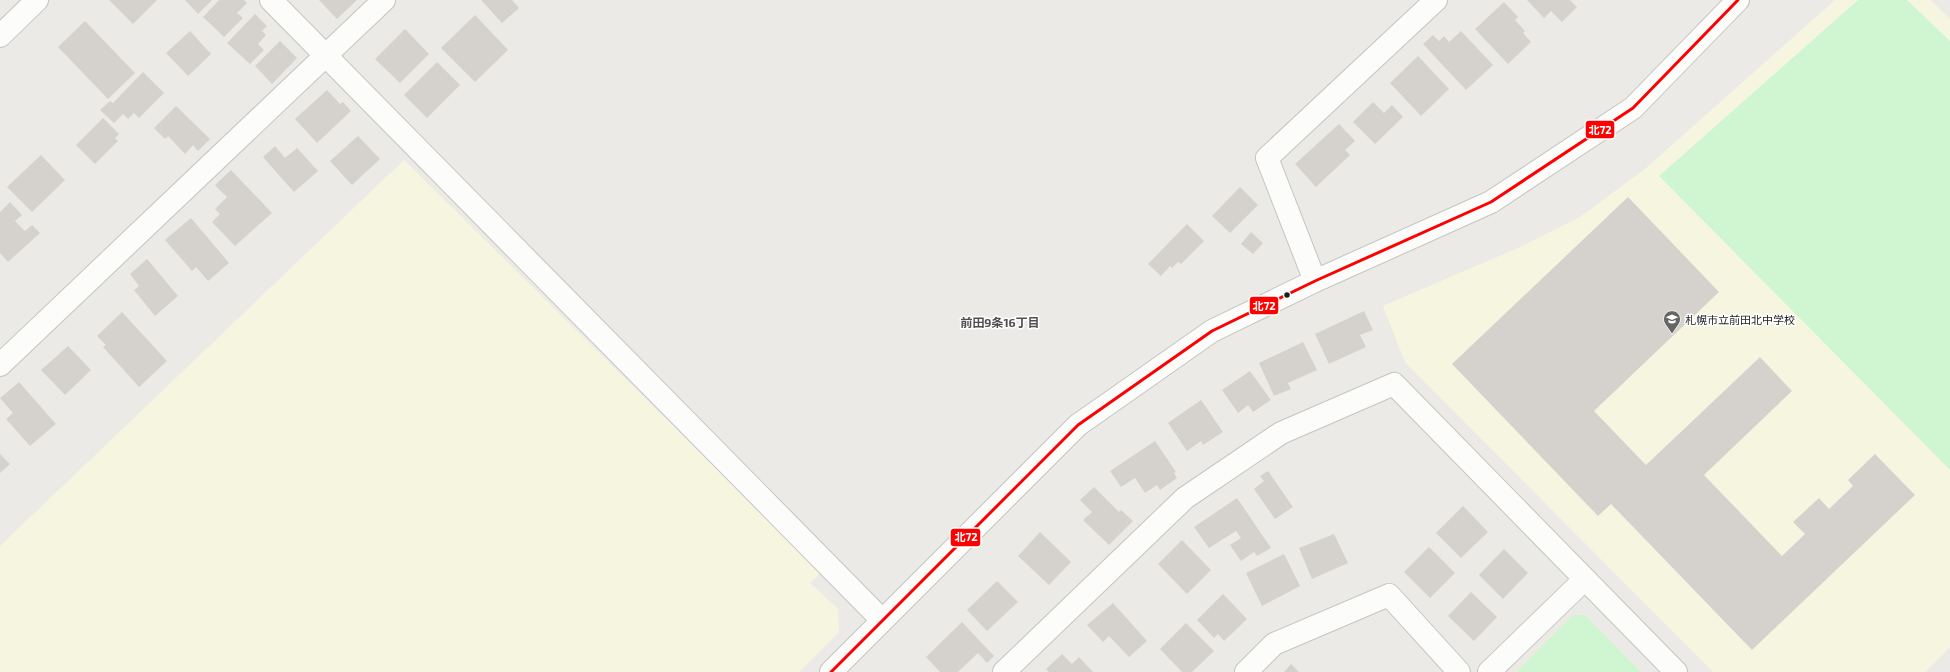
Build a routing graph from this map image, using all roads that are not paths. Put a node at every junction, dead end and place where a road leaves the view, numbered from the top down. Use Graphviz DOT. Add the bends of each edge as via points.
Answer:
graph roads {
  1 [pos="37,0"];
  2 [pos="271,0"];
  3 [pos="384,0"];
  4 [pos="1436,0"];
  5 [pos="1738,0"];
  6 [pos="0,36"];
  7 [pos="325,56"];
  8 [pos="1314,281"];
  9 [pos="0,365"];
  10 [pos="1585,579"];
  11 [pos="882,620"];
  12 [pos="831,672"];
  13 [pos="1004,672"];
  14 [pos="1246,672"];
  15 [pos="1459,672"];
  16 [pos="1489,672"];
  17 [pos="1676,672"];
  1 -- 6 [label="street"];
  2 -- 7 [label="street"];
  3 -- 7 [label="street"];
  4 -- 8 [label="street" via="1267,158"];
  5 -- 8 [label="street" via="1633,108 1491,202"];
  7 -- 9 [label="street"];
  7 -- 11 [label="street"];
  8 -- 11 [label="street" via="1212,331 1078,425"];
  10 -- 13 [label="street" via="1394,384 1281,433 1185,498"];
  10 -- 16 [label="street"];
  10 -- 17 [label="street"];
  11 -- 12 [label="street"];
  14 -- 15 [label="street" via="1274,644 1389,595"];
}
